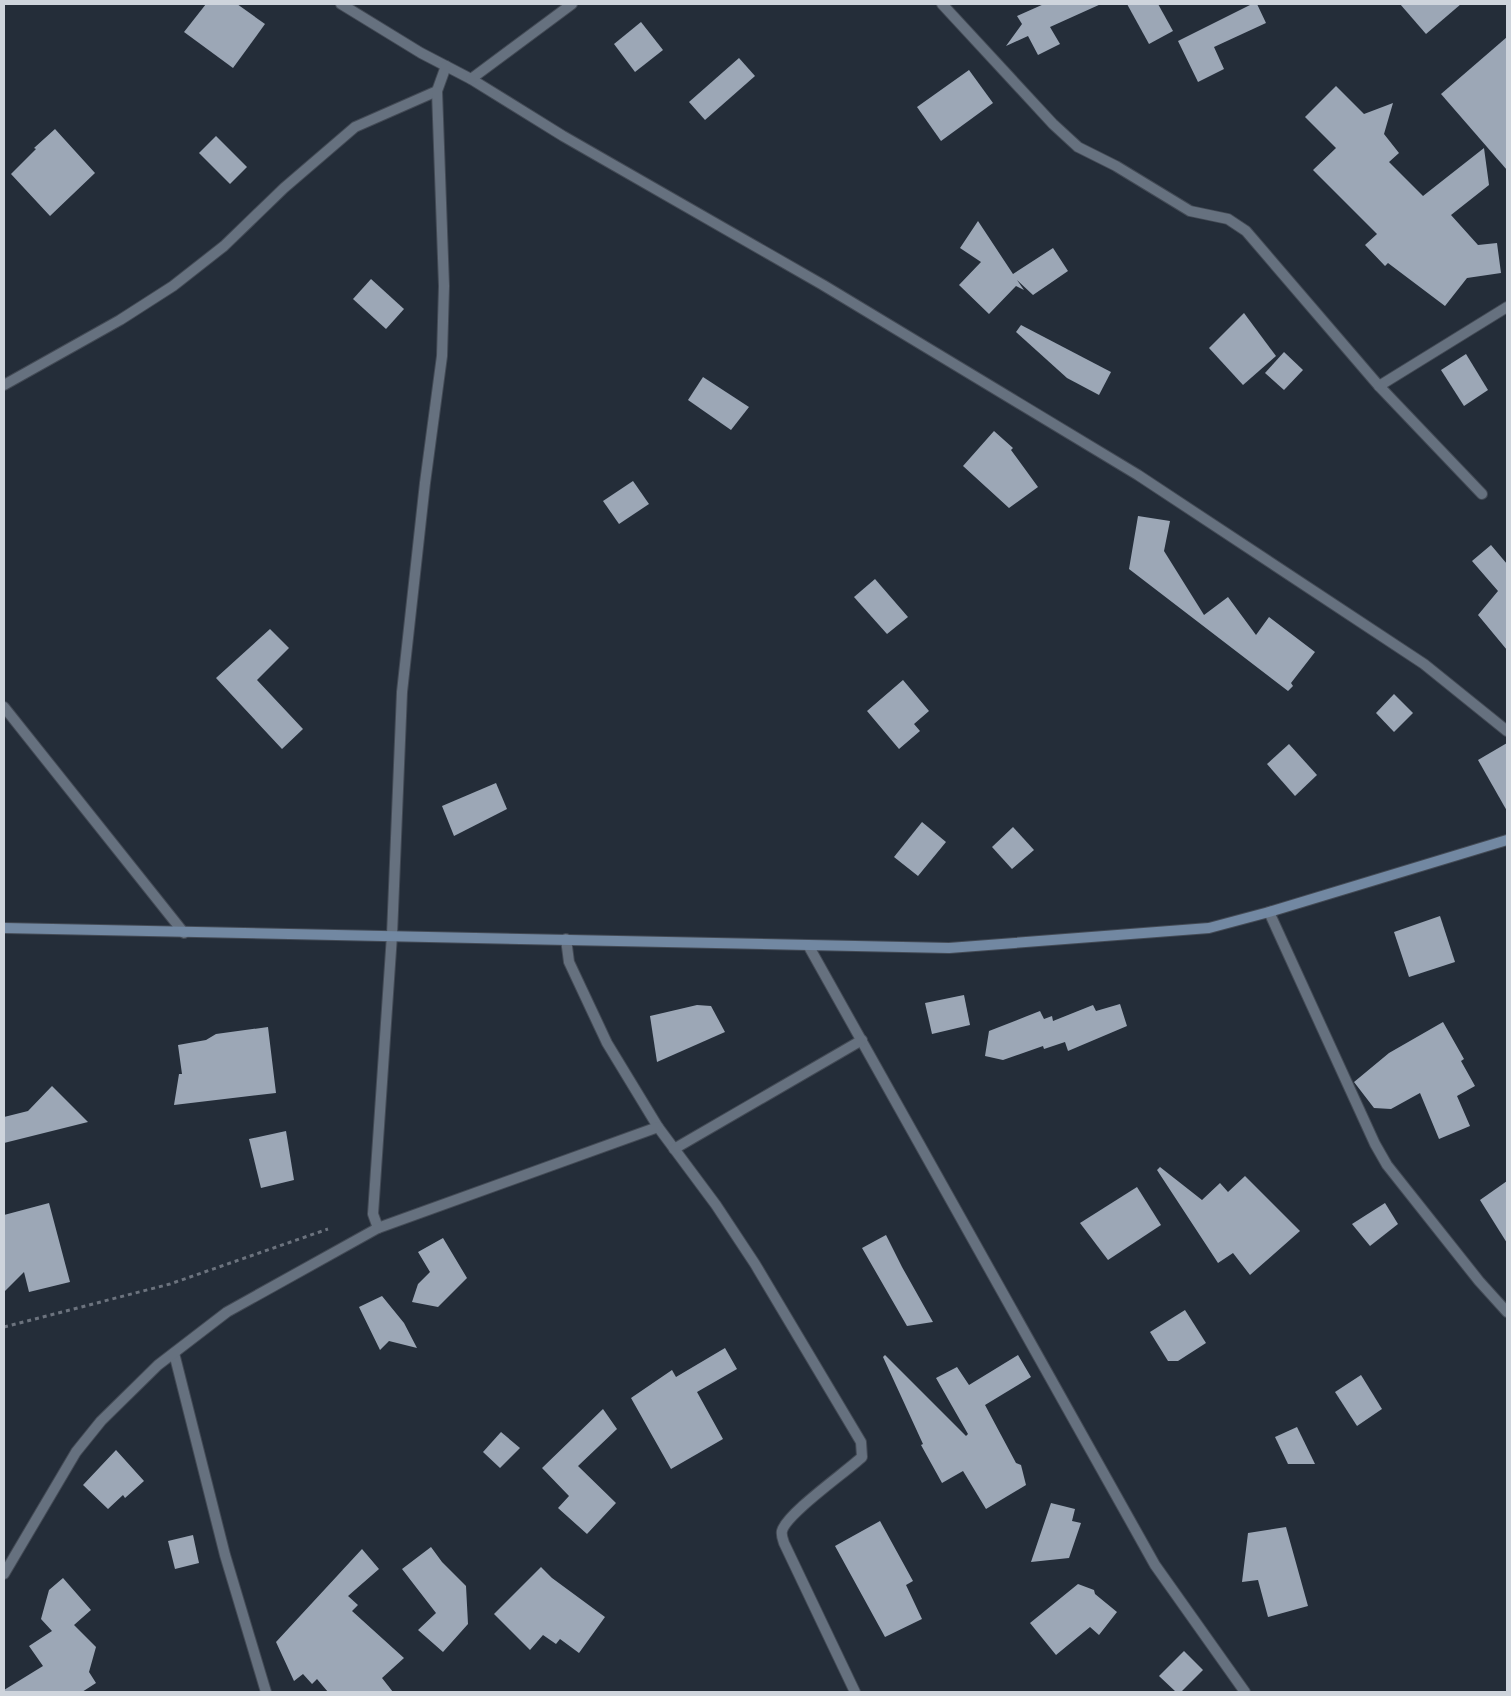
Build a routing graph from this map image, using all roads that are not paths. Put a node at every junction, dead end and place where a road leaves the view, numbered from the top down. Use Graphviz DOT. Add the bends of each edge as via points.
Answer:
graph roads {
  1 [pos="342,4"];
  2 [pos="572,4"];
  3 [pos="942,4"];
  4 [pos="446,66"];
  5 [pos="471,79"];
  6 [pos="437,91"];
  7 [pos="1507,307"];
  8 [pos="4,385"];
  9 [pos="1379,386"];
  10 [pos="1482,494"];
  11 [pos="4,707"];
  12 [pos="1507,731"];
  13 [pos="1507,840"];
  14 [pos="1269,912"];
  15 [pos="4,928"];
  16 [pos="184,933"];
  17 [pos="392,935"];
  18 [pos="566,939"];
  19 [pos="808,945"];
  20 [pos="862,1040"];
  21 [pos="658,1127"];
  22 [pos="674,1150"];
  23 [pos="378,1228"];
  24 [pos="1507,1312"];
  25 [pos="174,1353"];
  26 [pos="4,1574"];
  27 [pos="266,1692"];
  28 [pos="855,1692"];
  29 [pos="1246,1692"];
  1 -- 4 [label="street"];
  2 -- 5 [label="street"];
  3 -- 9 [label="street" via="1078,147 1190,211 1228,219 1246,231"];
  4 -- 5 [label="street"];
  4 -- 6 [label="street"];
  5 -- 12 [label="street" via="563,136 823,285 1138,475 1424,664"];
  6 -- 8 [label="street" via="355,127 284,188 224,246 174,286"];
  6 -- 17 [label="street" via="444,286 442,356 402,692"];
  7 -- 9 [label="street"];
  9 -- 10 [label="street"];
  11 -- 16 [label="street"];
  13 -- 14 [label="main road"];
  14 -- 19 [label="main road" via="1209,928 949,948"];
  14 -- 24 [label="street" via="1387,1165 1478,1281"];
  15 -- 16 [label="main road"];
  16 -- 17 [label="main road"];
  17 -- 18 [label="main road"];
  17 -- 23 [label="street" via="373,1214"];
  18 -- 19 [label="main road"];
  18 -- 21 [label="street" via="569,962 578,986 607,1043"];
  19 -- 20 [label="street"];
  20 -- 22 [label="street"];
  20 -- 29 [label="street" via="1155,1565"];
  21 -- 22 [label="street"];
  21 -- 23 [label="street"];
  22 -- 28 [label="street" via="755,1264 861,1442 862,1457 801,1508 782,1532 784,1543"];
  23 -- 25 [label="street" via="227,1312"];
  25 -- 26 [label="street" via="101,1421 76,1452"];
  25 -- 27 [label="street" via="225,1555"];
}
